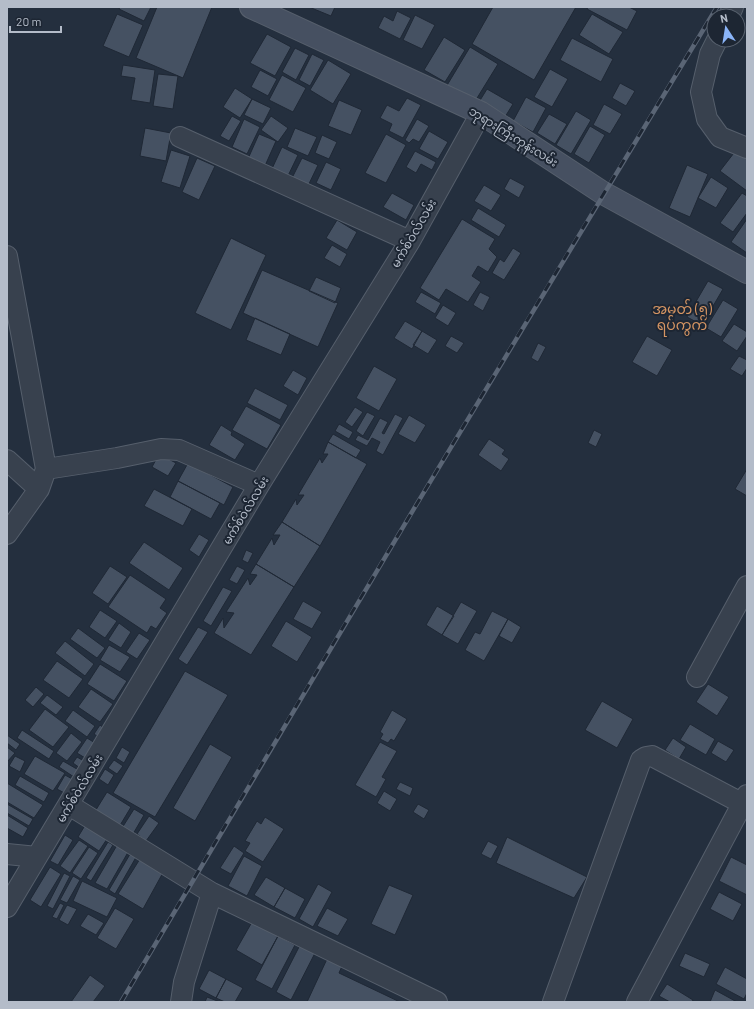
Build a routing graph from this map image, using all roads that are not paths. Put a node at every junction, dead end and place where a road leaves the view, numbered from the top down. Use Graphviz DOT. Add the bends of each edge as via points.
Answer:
graph roads {
  1 [pos="251,7"];
  2 [pos="713,48"];
  3 [pos="481,113"];
  4 [pos="180,137"];
  5 [pos="747,148"];
  6 [pos="410,241"];
  7 [pos="7,256"];
  8 [pos="747,272"];
  9 [pos="7,460"];
  10 [pos="46,469"];
  11 [pos="259,485"];
  12 [pos="39,489"];
  13 [pos="7,534"];
  14 [pos="747,586"];
  15 [pos="696,677"];
  16 [pos="745,801"];
  17 [pos="69,805"];
  18 [pos="7,854"];
  19 [pos="38,857"];
  20 [pos="212,893"];
  21 [pos="7,907"];
  22 [pos="181,1002"];
  23 [pos="437,1002"];
  24 [pos="553,1002"];
  25 [pos="637,1002"];
  1 -- 3 [label="street, ဘုရားကြီးကုန်းလမ်း"];
  2 -- 5 [label="street" via="701,92 707,119 720,137"];
  3 -- 6 [label="street, မက်စ်ဝဲလ်လမ်း"];
  3 -- 8 [label="street, ဘုရားကြီးကုန်းလမ်း" via="603,194"];
  4 -- 6 [label="street"];
  6 -- 11 [label="street, မက်စ်ဝဲလ်လမ်း"];
  7 -- 10 [label="street"];
  9 -- 12 [label="street"];
  10 -- 11 [label="street" via="161,449 179,450"];
  10 -- 12 [label="street"];
  11 -- 17 [label="street, မက်စ်ဝဲလ်လမ်း"];
  12 -- 13 [label="street"];
  14 -- 15 [label="street"];
  16 -- 24 [label="street" via="652,756 641,760"];
  16 -- 25 [label="street"];
  17 -- 19 [label="street, မက်စ်ဝဲလ်လမ်း"];
  17 -- 20 [label="street"];
  18 -- 19 [label="street"];
  19 -- 21 [label="street, မက်စ်ဝဲလ်လမ်း"];
  20 -- 22 [label="street" via="184,982"];
  20 -- 23 [label="street"];
}
